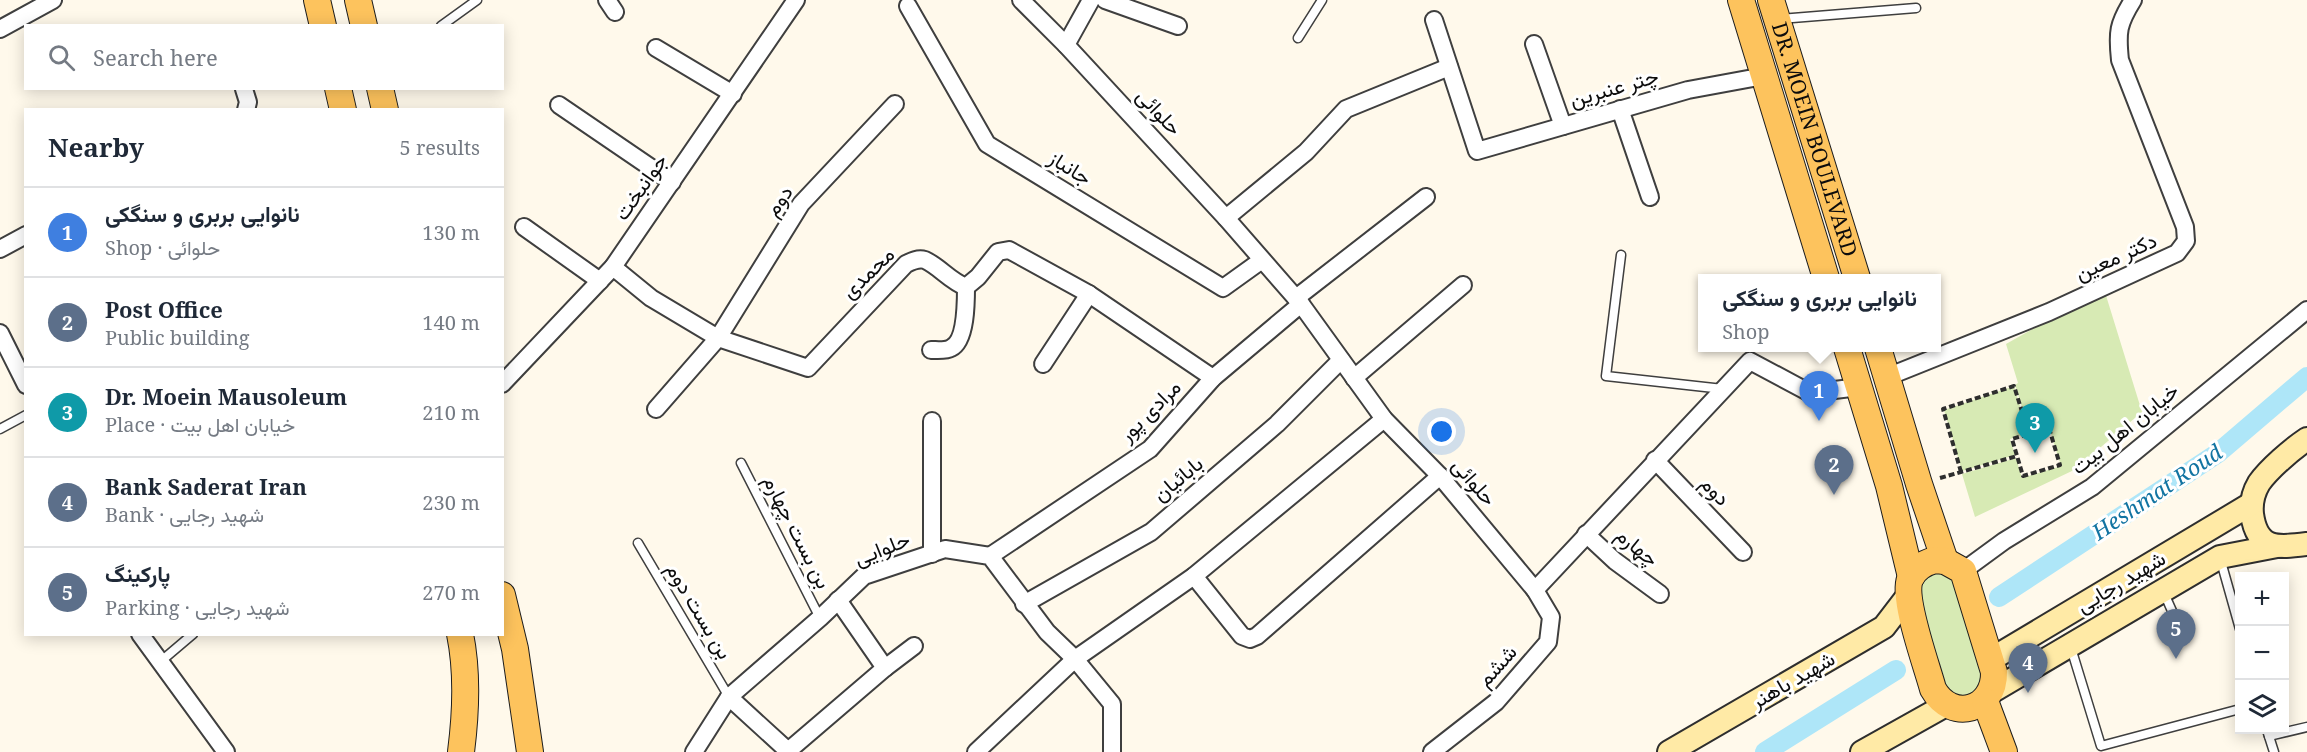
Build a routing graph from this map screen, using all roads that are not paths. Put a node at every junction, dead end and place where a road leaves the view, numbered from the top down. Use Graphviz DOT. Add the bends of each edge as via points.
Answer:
graph roads {
  1 [pos="53,0"];
  2 [pos="317,0"];
  3 [pos="358,0"];
  4 [pos="477,0"];
  5 [pos="796,0"];
  6 [pos="1021,0"];
  7 [pos="1091,0"];
  8 [pos="1105,0"];
  9 [pos="1322,0"];
  10 [pos="1741,0"];
  11 [pos="2133,0"];
  12 [pos="908,6"];
  13 [pos="1916,8"];
  14 [pos="1774,9"];
  15 [pos="1434,20"];
  16 [pos="323,24"];
  17 [pos="364,24"];
  18 [pos="444,24"];
  19 [pos="1178,27"];
  20 [pos="0,29"];
  21 [pos="1298,38"];
  22 [pos="1534,44"];
  23 [pos="1066,45"];
  24 [pos="656,48"];
  25 [pos="1449,67"];
  26 [pos="1764,76"];
  27 [pos="243,90"];
  28 [pos="338,90"];
  29 [pos="380,90"];
  30 [pos="733,94"];
  31 [pos="895,104"];
  32 [pos="558,105"];
  33 [pos="246,108"];
  34 [pos="343,108"];
  35 [pos="385,108"];
  36 [pos="1620,109"];
  37 [pos="1563,126"];
  38 [pos="672,182"];
  39 [pos="1426,197"];
  40 [pos="1650,197"];
  41 [pos="1226,218"];
  42 [pos="524,227"];
  43 [pos="24,236"];
  44 [pos="0,249"];
  45 [pos="1621,255"];
  46 [pos="1262,260"];
  47 [pos="613,267"];
  48 [pos="1824,274"];
  49 [pos="1855,274"];
  50 [pos="600,281"];
  51 [pos="1464,285"];
  52 [pos="966,287"];
  53 [pos="1089,294"];
  54 [pos="1298,301"];
  55 [pos="2307,310"];
  56 [pos="0,333"];
  57 [pos="718,338"];
  58 [pos="932,350"];
  59 [pos="1848,352"];
  60 [pos="1879,352"];
  61 [pos="1341,360"];
  62 [pos="1043,364"];
  63 [pos="1887,377"];
  64 [pos="1213,378"];
  65 [pos="1354,378"];
  66 [pos="24,381"];
  67 [pos="504,382"];
  68 [pos="1859,387"];
  69 [pos="1723,389"];
  70 [pos="656,409"];
  71 [pos="24,416"];
  72 [pos="1384,419"];
  73 [pos="932,421"];
  74 [pos="0,429"];
  75 [pos="2307,439"];
  76 [pos="1655,460"];
  77 [pos="741,463"];
  78 [pos="1440,476"];
  79 [pos="2251,504"];
  80 [pos="1586,534"];
  81 [pos="638,543"];
  82 [pos="2307,544"];
  83 [pos="2277,546"];
  84 [pos="1743,552"];
  85 [pos="932,554"];
  86 [pos="990,556"];
  87 [pos="2220,557"];
  88 [pos="1954,566"];
  89 [pos="1194,576"];
  90 [pos="1909,587"];
  91 [pos="2163,589"];
  92 [pos="1535,590"];
  93 [pos="1659,594"];
  94 [pos="838,600"];
  95 [pos="504,603"];
  96 [pos="1024,604"];
  97 [pos="820,618"];
  98 [pos="2176,620"];
  99 [pos="2239,626"];
  100 [pos="141,636"];
  101 [pos="191,636"];
  102 [pos="460,636"];
  103 [pos="2070,644"];
  104 [pos="914,646"];
  105 [pos="1075,659"];
  106 [pos="1990,660"];
  107 [pos="160,662"];
  108 [pos="885,668"];
  109 [pos="729,697"];
  110 [pos="1973,701"];
  111 [pos="2235,710"];
  112 [pos="2307,727"];
  113 [pos="2289,730"];
  114 [pos="2268,734"];
  115 [pos="982,746"];
  116 [pos="221,751"];
  117 [pos="461,752"];
  118 [pos="530,752"];
  119 [pos="694,752"];
  120 [pos="1001,752"];
  121 [pos="1112,752"];
  122 [pos="1432,752"];
  123 [pos="1669,752"];
  124 [pos="1862,752"];
  125 [pos="1985,752"];
  126 [pos="2004,752"];
  127 [pos="2274,752"];
  1 -- 20 [label="street"];
  2 -- 16 [label="main road"];
  3 -- 17 [label="main road"];
  4 -- 18 [label="lane"];
  5 -- 30 [label="street, جوانبخت"];
  6 -- 23 [label="street, حلوائی"];
  7 -- 23 [label="street"];
  8 -- 19 [label="street"];
  9 -- 21 [label="lane"];
  10 -- 26 [label="main road, DR. MOEIN BOULEVARD"];
  11 -- 63 [label="street, دکتر معین" via="2117,35 2120,60 2185,226 2186,241 2177,254 2049,312"];
  12 -- 46 [label="street, جانباز" via="987,144 1223,288"];
  13 -- 14 [label="lane"];
  14 -- 49 [label="main road, DR. MOEIN BOULEVARD"];
  15 -- 25 [label="street"];
  22 -- 37 [label="street"];
  23 -- 41 [label="street, حلوائی"];
  24 -- 30 [label="street"];
  25 -- 37 [label="street, چتر عنبرین" via="1478,152"];
  25 -- 41 [label="street" via="1346,109 1306,152"];
  26 -- 36 [label="street, چتر عنبرین" via="1688,90"];
  26 -- 48 [label="main road, DR. MOEIN BOULEVARD"];
  27 -- 33 [label="street"];
  28 -- 34 [label="main road"];
  29 -- 35 [label="main road"];
  30 -- 38 [label="street, جوانبخت"];
  31 -- 57 [label="street, دوم" via="801,204"];
  32 -- 38 [label="street"];
  36 -- 37 [label="street, چتر عنبرین"];
  36 -- 40 [label="street"];
  38 -- 47 [label="street, جوانبخت"];
  39 -- 54 [label="street, مرادی پور"];
  41 -- 46 [label="street, حلوائی"];
  42 -- 50 [label="street"];
  43 -- 44 [label="street"];
  45 -- 69 [label="lane" via="1606,376"];
  46 -- 54 [label="street, حلوائی"];
  47 -- 50 [label="street, جوانبخت"];
  47 -- 57 [label="street, محمدی" via="651,298"];
  50 -- 67 [label="street, جوانبخت"];
  51 -- 65 [label="street"];
  52 -- 53 [label="street" via="998,252 1009,250"];
  52 -- 57 [label="street, محمدی" via="924,260 906,264 808,368"];
  52 -- 58 [label="street" via="963,329 956,345"];
  53 -- 62 [label="street"];
  53 -- 64 [label="street"];
  54 -- 61 [label="street, حلوائی"];
  54 -- 64 [label="street, مرادی پور"];
  55 -- 88 [label="street, خیابان اهل بیت" via="2092,487 2004,541"];
  56 -- 66 [label="street"];
  57 -- 70 [label="street, دوم"];
  59 -- 68 [label="main road"];
  60 -- 63 [label="main road"];
  61 -- 65 [label="street, حلوائی"];
  61 -- 96 [label="street, بابائیان" via="1277,424 1151,532"];
  63 -- 88 [label="main road" via="1919,484"];
  64 -- 86 [label="street, مرادی پور" via="1150,449"];
  65 -- 72 [label="street, حلوائی"];
  68 -- 69 [label="street" via="1810,393 1750,361"];
  68 -- 90 [label="main road" via="1889,486"];
  69 -- 76 [label="street"];
  71 -- 74 [label="lane"];
  72 -- 78 [label="street, حلوائی"];
  72 -- 89 [label="street"];
  73 -- 85 [label="street"];
  75 -- 79 [label="main road" via="2259,483"];
  76 -- 80 [label="street"];
  76 -- 84 [label="street, دوم"];
  77 -- 97 [label="lane, بن بست چهارم"];
  78 -- 89 [label="street" via="1250,639 1242,636"];
  78 -- 92 [label="street, حلوائی"];
  79 -- 83 [label="main road" via="2255,531 2262,540"];
  79 -- 106 [label="main road, شهید رجایی"];
  80 -- 92 [label="street"];
  80 -- 93 [label="street, چهارم"];
  81 -- 109 [label="lane, بن بست دوم"];
  82 -- 83 [label="main road, شهید رجایی"];
  83 -- 87 [label="main road, شهید رجایی"];
  85 -- 86 [label="street, حلوایی" via="945,549"];
  85 -- 94 [label="street, حلوایی" via="864,576"];
  86 -- 96 [label="street"];
  87 -- 91 [label="main road, شهید رجایی"];
  87 -- 99 [label="lane"];
  88 -- 90 [label="main road" via="1925,563 1917,569"];
  88 -- 106 [label="main road"];
  89 -- 105 [label="street"];
  90 -- 110 [label="main road" via="1938,698"];
  90 -- 123 [label="main road, شهید باهنر" via="1884,627"];
  91 -- 98 [label="lane"];
  91 -- 103 [label="main road, شهید رجایی"];
  92 -- 122 [label="street, ششم" via="1551,616 1548,642 1496,702"];
  94 -- 97 [label="street, حلوایی"];
  94 -- 108 [label="street"];
  95 -- 118 [label="main road"];
  96 -- 105 [label="street"];
  97 -- 109 [label="street, حلوایی"];
  100 -- 107 [label="street"];
  101 -- 107 [label="lane"];
  102 -- 117 [label="main road" via="466,714"];
  103 -- 110 [label="main road, شهید رجایی"];
  103 -- 111 [label="lane" via="2101,746"];
  104 -- 108 [label="street"];
  105 -- 115 [label="street"];
  105 -- 121 [label="street" via="1112,704"];
  106 -- 110 [label="main road" via="1994,682"];
  107 -- 116 [label="street"];
  108 -- 109 [label="street" via="788,751"];
  109 -- 119 [label="street, حلوایی"];
  110 -- 124 [label="main road, شهید رجایی"];
  110 -- 125 [label="main road"];
  110 -- 126 [label="main road"];
  112 -- 113 [label="lane"];
  114 -- 127 [label="lane"];
  115 -- 120 [label="street"];
}
